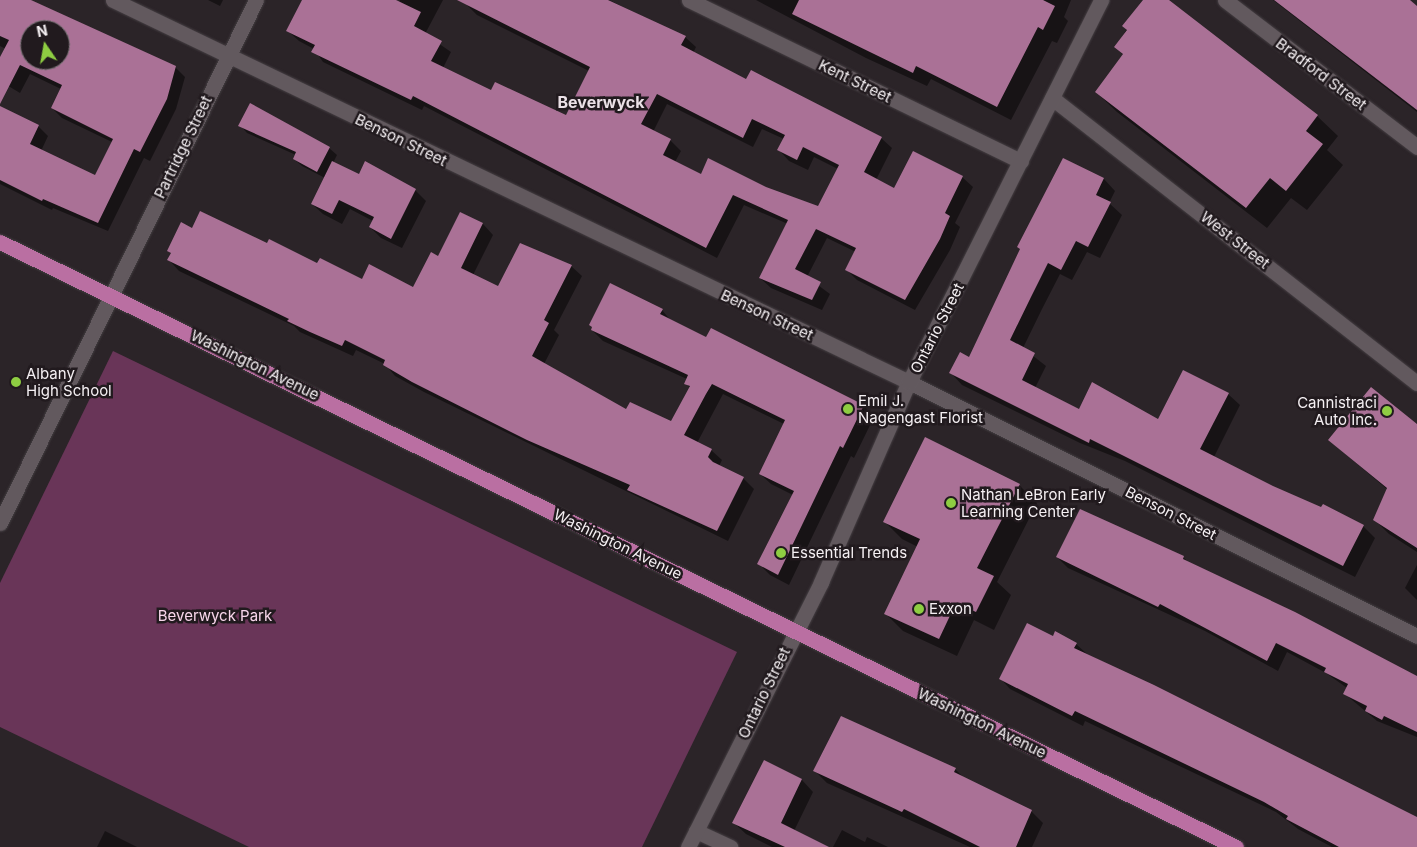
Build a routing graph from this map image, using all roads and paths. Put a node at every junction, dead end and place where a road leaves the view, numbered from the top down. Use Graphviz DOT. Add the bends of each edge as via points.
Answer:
graph roads {
  1 [pos="113,0"];
  2 [pos="256,0"];
  3 [pos="689,0"];
  4 [pos="1100,0"];
  5 [pos="1225,0"];
  6 [pos="227,56"];
  7 [pos="1052,98"];
  8 [pos="1417,147"];
  9 [pos="1021,161"];
  10 [pos="0,242"];
  11 [pos="110,295"];
  12 [pos="909,382"];
  13 [pos="1417,383"];
  14 [pos="0,523"];
  15 [pos="794,630"];
  16 [pos="1417,636"];
  17 [pos="696,830"];
  18 [pos="688,847"];
  19 [pos="731,847"];
  20 [pos="1236,847"];
  1 -- 6 [label="street, Benson Street"];
  2 -- 6 [label="street, Partridge Street"];
  3 -- 9 [label="street, Kent Street"];
  4 -- 7 [label="street, Ontario Street"];
  5 -- 8 [label="street, Bradford Street"];
  6 -- 11 [label="street, Partridge Street"];
  6 -- 12 [label="street, Benson Street"];
  7 -- 9 [label="street, Ontario Street"];
  7 -- 13 [label="street, West Street"];
  9 -- 12 [label="street, Ontario Street"];
  10 -- 11 [label="main road, Washington Avenue"];
  11 -- 14 [label="street, Partridge Street"];
  11 -- 15 [label="main road, Washington Avenue"];
  12 -- 15 [label="street, Ontario Street" via="821,582"];
  12 -- 16 [label="street, Benson Street"];
  15 -- 17 [label="street, Ontario Street"];
  15 -- 20 [label="main road, Washington Avenue"];
  17 -- 18 [label="street, Ontario Street"];
  17 -- 19 [label="street"];
}
